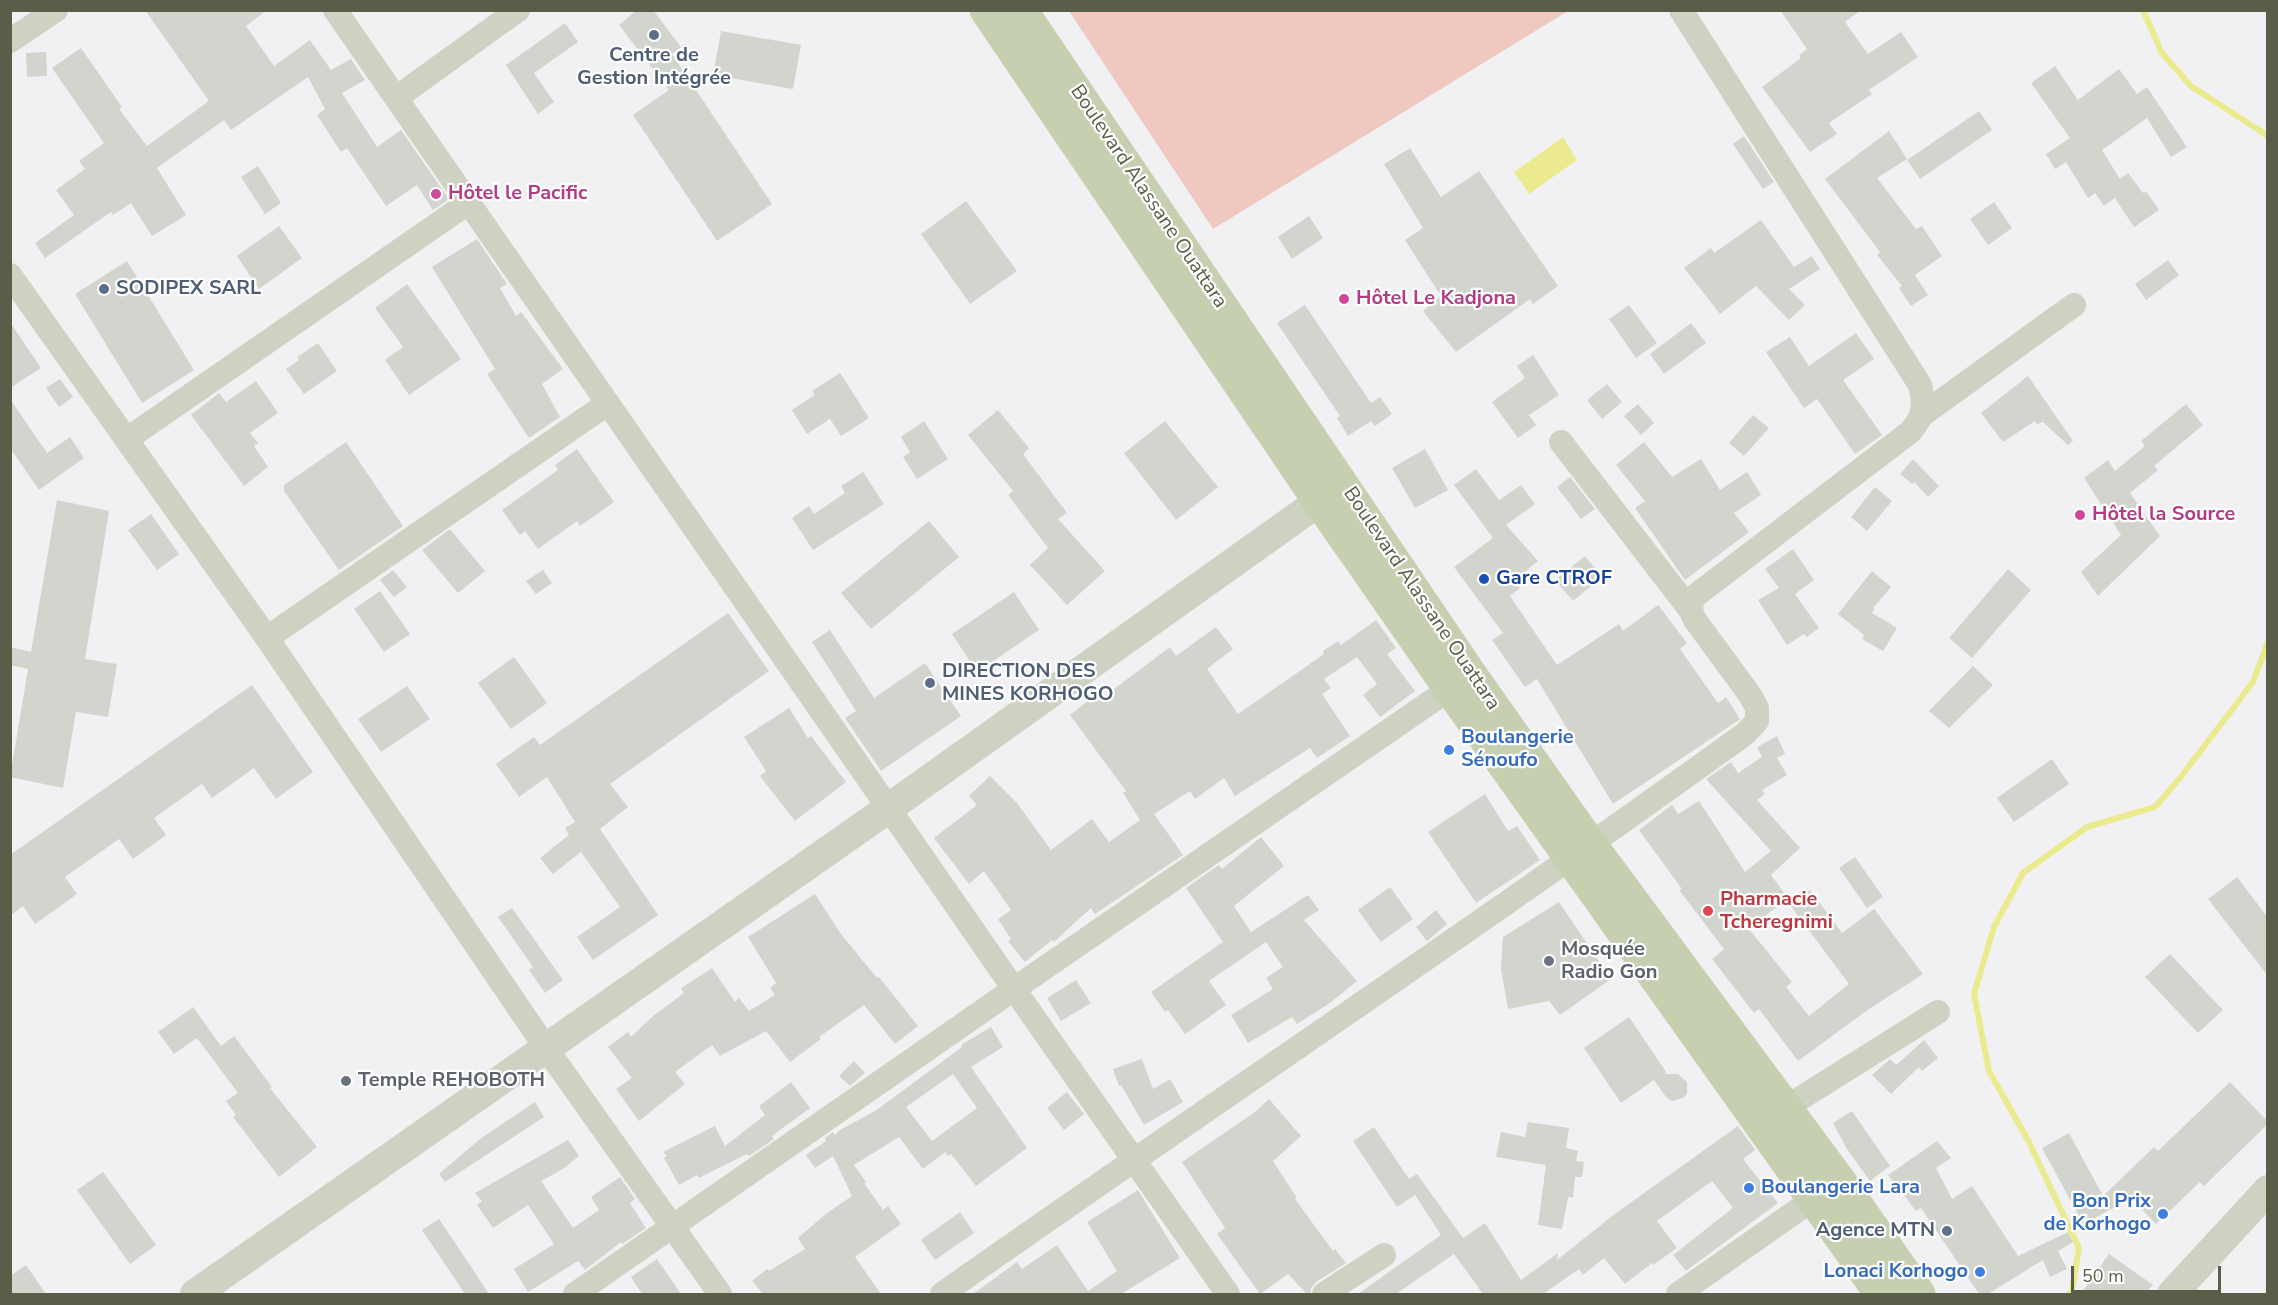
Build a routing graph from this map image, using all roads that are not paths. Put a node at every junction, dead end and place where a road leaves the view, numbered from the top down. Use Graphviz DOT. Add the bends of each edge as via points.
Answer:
graph roads {
  1 [pos="56,10"];
  2 [pos="335,10"];
  3 [pos="518,10"];
  4 [pos="986,10"];
  5 [pos="1021,10"];
  6 [pos="1681,10"];
  7 [pos="10,41"];
  8 [pos="396,98"];
  9 [pos="1092,141"];
  10 [pos="468,203"];
  11 [pos="10,276"];
  12 [pos="2074,305"];
  13 [pos="607,404"];
  14 [pos="1922,415"];
  15 [pos="127,439"];
  16 [pos="1562,442"];
  17 [pos="1331,493"];
  18 [pos="1691,611"];
  19 [pos="267,638"];
  20 [pos="1460,682"];
  21 [pos="889,808"];
  22 [pos="1582,852"];
  23 [pos="1014,989"];
  24 [pos="1938,1012"];
  25 [pos="546,1048"];
  26 [pos="1785,1108"];
  27 [pos="1133,1159"];
  28 [pos="1839,1180"];
  29 [pos="2268,1190"];
  30 [pos="1813,1200"];
  31 [pos="2268,1214"];
  32 [pos="672,1228"];
  33 [pos="1384,1255"];
  34 [pos="202,1293"];
  35 [pos="575,1294"];
  36 [pos="720,1294"];
  37 [pos="942,1294"];
  38 [pos="1228,1294"];
  39 [pos="1324,1294"];
  40 [pos="1678,1294"];
  41 [pos="1881,1294"];
  42 [pos="1919,1294"];
  43 [pos="2172,1294"];
  44 [pos="2192,1294"];
  1 -- 7 [label="street"];
  2 -- 8 [label="street"];
  3 -- 8 [label="street"];
  4 -- 9 [label="main road, Boulevard Alassane Ouattara"];
  5 -- 9 [label="main road, Boulevard Alassane Ouattara"];
  6 -- 14 [label="street" via="1920,385"];
  8 -- 10 [label="street"];
  9 -- 17 [label="main road, Boulevard Alassane Ouattara"];
  10 -- 13 [label="street"];
  10 -- 15 [label="street"];
  11 -- 15 [label="street"];
  12 -- 14 [label="street"];
  13 -- 19 [label="street"];
  13 -- 21 [label="street"];
  14 -- 18 [label="street" via="1910,432 1695,596"];
  15 -- 19 [label="street"];
  16 -- 18 [label="street"];
  17 -- 20 [label="main road, Boulevard Alassane Ouattara"];
  17 -- 21 [label="street"];
  18 -- 22 [label="street" via="1750,695 1757,708 1757,721 1746,733"];
  19 -- 25 [label="street"];
  20 -- 22 [label="main road, Boulevard Alassane Ouattara"];
  20 -- 23 [label="street"];
  21 -- 23 [label="street"];
  21 -- 25 [label="street"];
  22 -- 26 [label="main road, Boulevard Alassane Ouattara"];
  22 -- 27 [label="street"];
  22 -- 30 [label="main road, Boulevard Alassane Ouattara"];
  23 -- 27 [label="street"];
  23 -- 32 [label="street"];
  24 -- 26 [label="street"];
  25 -- 32 [label="street"];
  25 -- 34 [label="street"];
  26 -- 28 [label="main road, Boulevard Alassane Ouattara"];
  27 -- 37 [label="street"];
  27 -- 38 [label="street"];
  28 -- 30 [label="street"];
  28 -- 42 [label="main road, Boulevard Alassane Ouattara"];
  29 -- 43 [label="street"];
  30 -- 40 [label="street"];
  30 -- 41 [label="main road, Boulevard Alassane Ouattara"];
  31 -- 44 [label="street"];
  32 -- 35 [label="street"];
  32 -- 36 [label="street"];
  33 -- 39 [label="street"];
}
